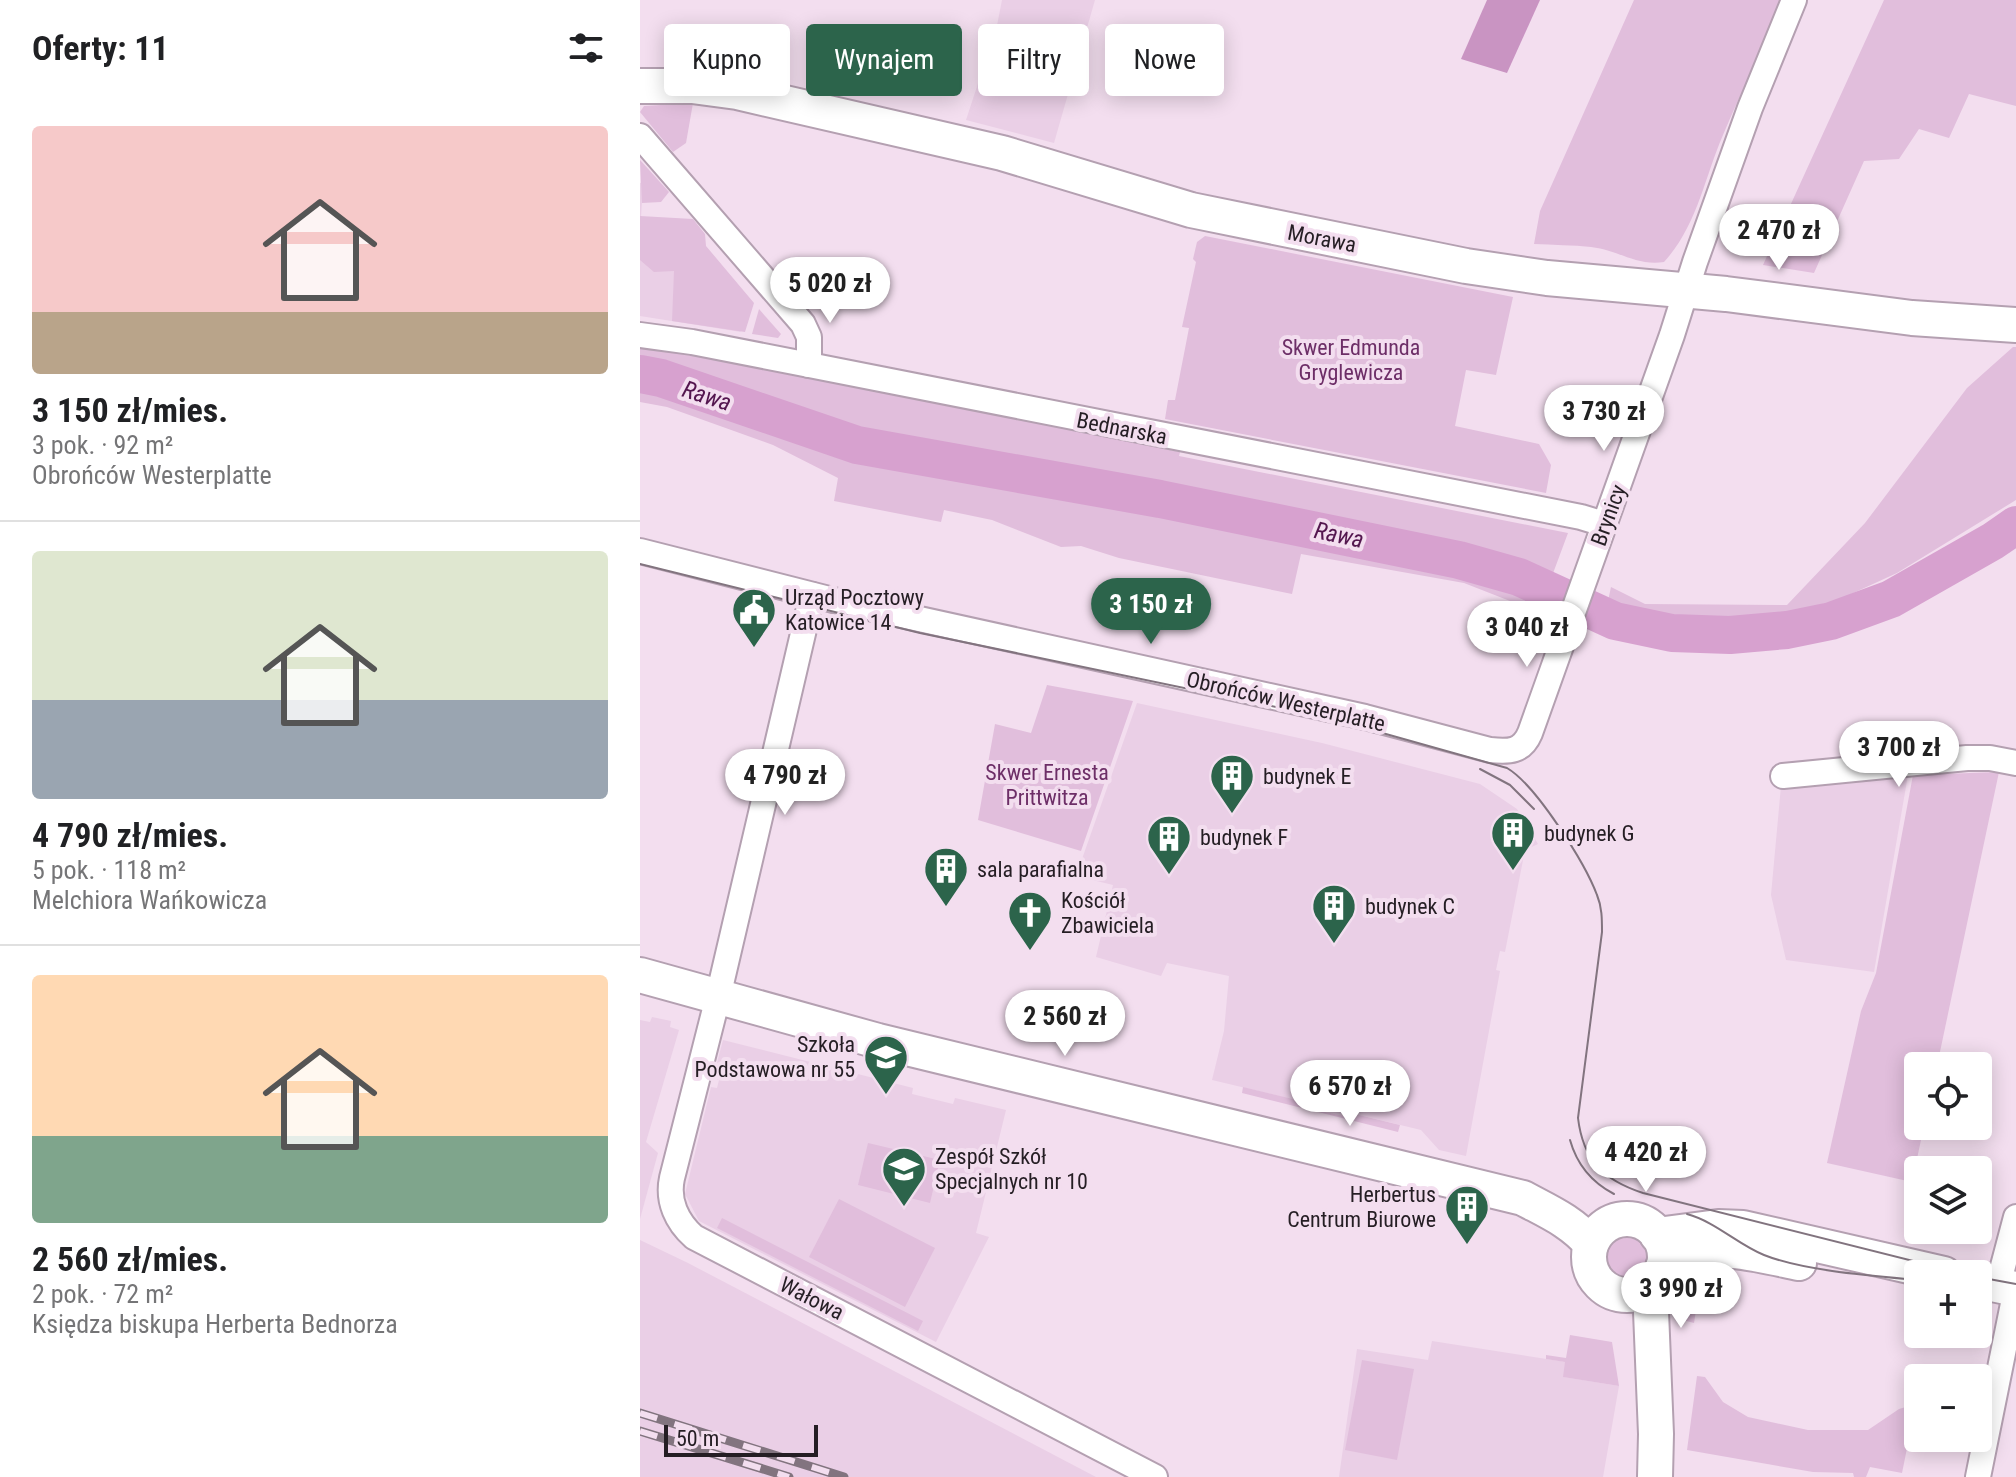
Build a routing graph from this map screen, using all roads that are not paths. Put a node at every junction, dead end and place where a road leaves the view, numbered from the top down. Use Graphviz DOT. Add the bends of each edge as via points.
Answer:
graph roads {
  1 [pos="1794,0"];
  2 [pos="640,86"];
  3 [pos="640,136"];
  4 [pos="1687,291"];
  5 [pos="2016,325"];
  6 [pos="640,335"];
  7 [pos="809,365"];
  8 [pos="1604,524"];
  9 [pos="640,551"];
  10 [pos="812,595"];
  11 [pos="1511,751"];
  12 [pos="2016,763"];
  13 [pos="1783,776"];
  14 [pos="640,975"];
  15 [pos="718,997"];
  16 [pos="2016,1217"];
  17 [pos="1603,1233"];
  18 [pos="1904,1265"];
  19 [pos="1647,1271"];
  20 [pos="1904,1277"];
  21 [pos="1993,1285"];
  22 [pos="1155,1477"];
  23 [pos="1655,1477"];
  24 [pos="1978,1477"];
  1 -- 4 [label="street, Brynicy" via="1750,108"];
  2 -- 4 [label="street, Morawa" via="737,92 1002,153 1191,210 1342,242 1508,273"];
  3 -- 7 [label="street" via="803,324 809,337"];
  4 -- 5 [label="street, Morawa"];
  4 -- 8 [label="street, Brynicy"];
  6 -- 7 [label="street, Bednarska"];
  7 -- 8 [label="street, Bednarska"];
  8 -- 11 [label="street, Brynicy" via="1525,744"];
  9 -- 10 [label="street, Obrońców Westerplatte"];
  10 -- 11 [label="street, Obrońców Westerplatte"];
  10 -- 15 [label="street, Wałowa"];
  12 -- 13 [label="street" via="1967,758"];
  14 -- 15 [label="street"];
  15 -- 17 [label="street" via="1523,1198 1561,1197 1575,1201"];
  15 -- 22 [label="street, Wałowa" via="672,1178 670,1200 686,1230"];
  16 -- 21 [label="street"];
  17 -- 19 [label="street" via="1633,1220 1642,1223"];
  17 -- 19 [label="street" via="1589,1258 1601,1286"];
  18 -- 19 [label="street" via="1743,1228 1718,1227"];
  19 -- 20 [label="street" via="1694,1253 1716,1251"];
  19 -- 23 [label="street"];
  21 -- 24 [label="street"];
}
